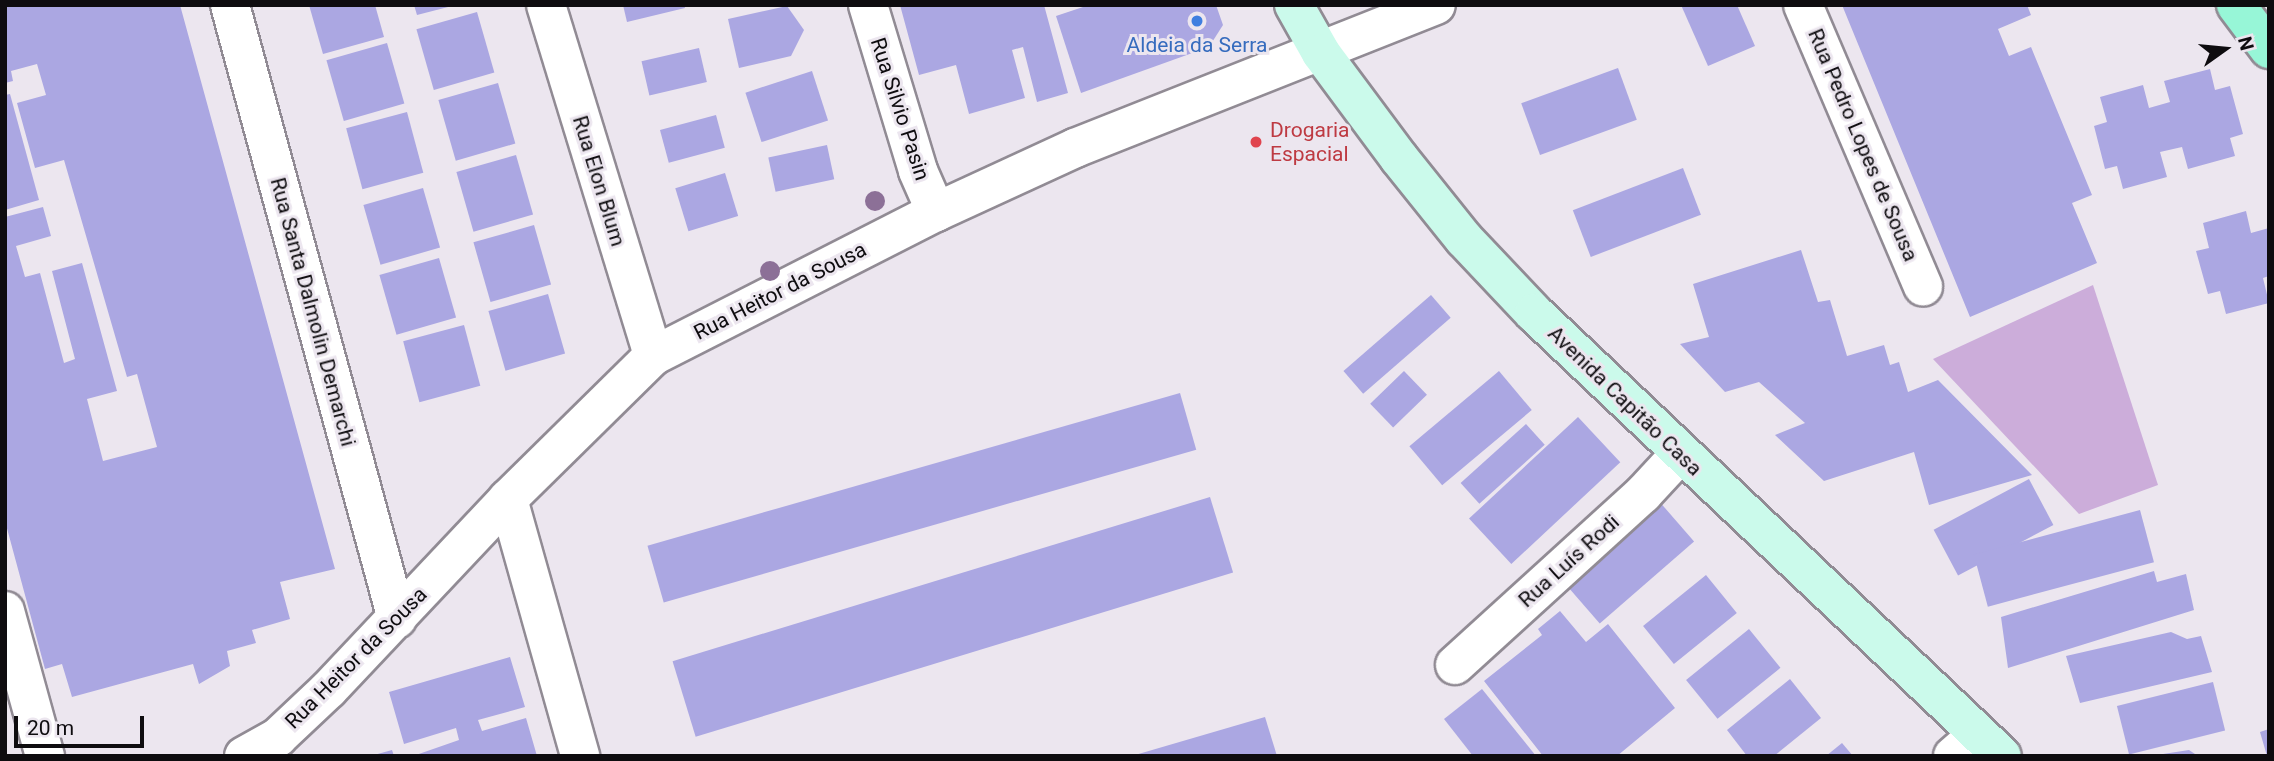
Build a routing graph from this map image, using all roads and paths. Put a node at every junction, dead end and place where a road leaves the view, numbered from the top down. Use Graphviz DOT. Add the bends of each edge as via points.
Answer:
graph roads {
  1 [pos="230,5"];
  2 [pos="546,5"];
  3 [pos="868,5"];
  4 [pos="1294,5"];
  5 [pos="1436,5"];
  6 [pos="1803,5"];
  7 [pos="2236,5"];
  8 [pos="2269,49"];
  9 [pos="1321,53"];
  10 [pos="936,212"];
  11 [pos="1923,286"];
  12 [pos="653,356"];
  13 [pos="1680,454"];
  14 [pos="508,499"];
  15 [pos="5,611"];
  16 [pos="397,620"];
  17 [pos="1455,665"];
  18 [pos="1977,748"];
  19 [pos="45,756"];
  20 [pos="244,756"];
  21 [pos="580,756"];
  1 -- 16 [label="street, Rua Santa Dalmolin Demarchi"];
  2 -- 12 [label="street, Rua Elon Blum"];
  3 -- 10 [label="street, Rua Silvio Pasin" via="918,171"];
  4 -- 9 [label="main road, Avenida Capitão Casa"];
  5 -- 9 [label="street, Rua Heitor da Sousa"];
  6 -- 11 [label="street, Rua Pedro Lopes de Sousa"];
  7 -- 8 [label="main road"];
  9 -- 10 [label="street, Rua Heitor da Sousa" via="1075,148"];
  9 -- 13 [label="main road, Avenida Capitão Casa" via="1464,239"];
  10 -- 12 [label="street, Rua Heitor da Sousa"];
  12 -- 14 [label="street, Rua Heitor da Sousa"];
  13 -- 17 [label="street, Rua Luís Rodi" via="1643,494"];
  13 -- 18 [label="main road, Avenida Capitão Casa" via="1878,635"];
  14 -- 16 [label="street, Rua Heitor da Sousa"];
  14 -- 21 [label="street"];
  15 -- 19 [label="street"];
  16 -- 20 [label="street, Rua Heitor da Sousa" via="278,737"];
}
